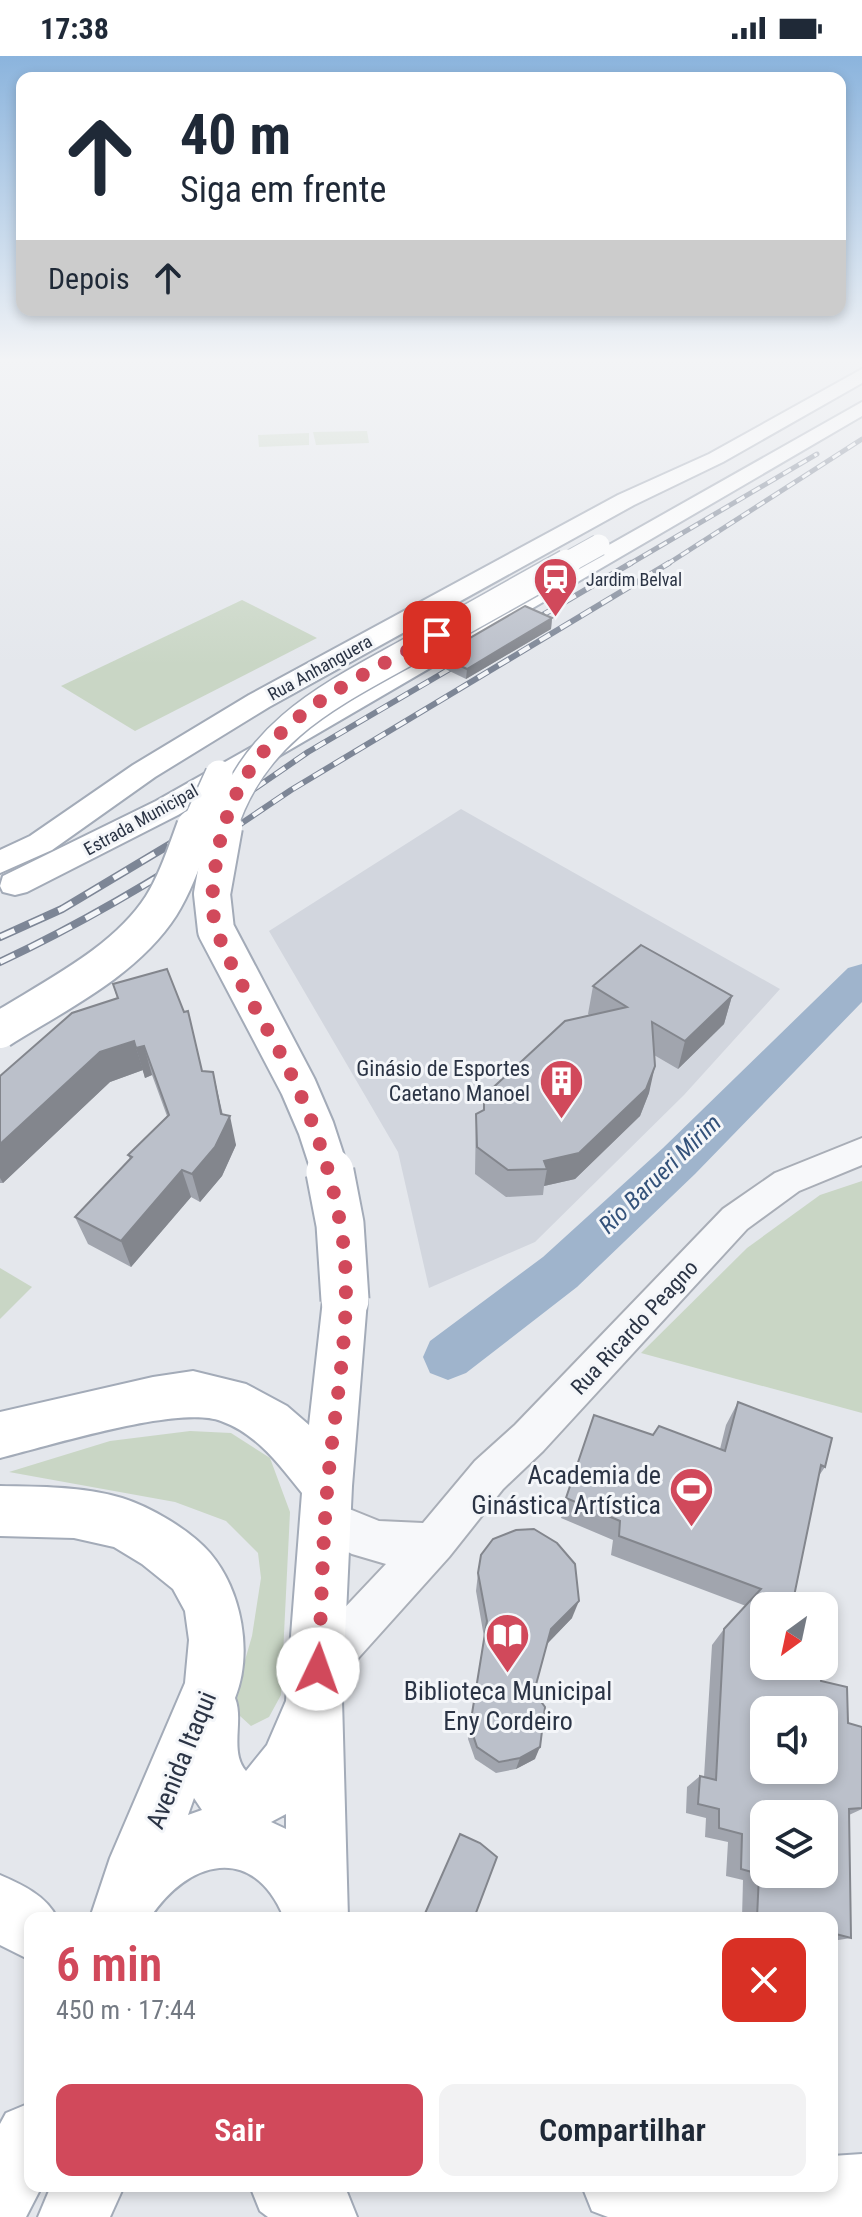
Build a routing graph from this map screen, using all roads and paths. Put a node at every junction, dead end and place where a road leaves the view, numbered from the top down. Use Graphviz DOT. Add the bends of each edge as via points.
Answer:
graph roads {
  1 [pos="703,464"];
  2 [pos="707,464"];
  3 [pos="751,464"];
  4 [pos="767,464"];
  5 [pos="584,547"];
  6 [pos="232,718"];
  7 [pos="244,762"];
  8 [pos="0,863"];
  9 [pos="0,891"];
  10 [pos="0,1030"];
  11 [pos="862,1151"];
  12 [pos="0,1435"];
  13 [pos="327,1503"];
  14 [pos="0,1511"];
  15 [pos="434,1542"];
  16 [pos="213,1684"];
  17 [pos="316,1684"];
  18 [pos="0,1906"];
  19 [pos="122,1912"];
  20 [pos="123,1912"];
  21 [pos="313,1912"];
  22 [pos="315,1912"];
  23 [pos="24,1924"];
  24 [pos="24,2149"];
  25 [pos="862,2189"];
  26 [pos="86,2192"];
  27 [pos="293,2192"];
  28 [pos="324,2192"];
  29 [pos="838,2192"];
  30 [pos="0,2196"];
  31 [pos="73,2217"];
  32 [pos="324,2217"];
  1 -- 6 [label="main road, Rua Anhanguera" via="626,500"];
  2 -- 5 [label="main road"];
  3 -- 5 [label="main road"];
  4 -- 7 [label="main road, Estrada Municipal"];
  5 -- 10 [label="main road, bridge" via="365,656 266,720 211,786 171,889 157,910 112,955"];
  5 -- 13 [label="main road, bridge" via="315,704 256,758 224,821 211,899 215,927 324,1149 342,1237 345,1300"];
  6 -- 7 [label="main road" via="206,747 205,757 219,763"];
  6 -- 8 [label="main road, Rua Anhanguera" via="41,843"];
  7 -- 9 [label="main road, Estrada Municipal" via="114,837"];
  11 -- 15 [label="street, Rua Ricardo Peagno" via="787,1182 735,1219 489,1475"];
  12 -- 13 [label="main road" via="153,1399 193,1393 229,1400 290,1439"];
  13 -- 15 [label="street" via="370,1541 412,1548"];
  13 -- 17 [label="main road"];
  14 -- 16 [label="main road, Avenida Itaqui" via="74,1513 123,1524 191,1571 211,1604 216,1640"];
  15 -- 17 [label="street, Rua Ricardo Peagno"];
  16 -- 17 [label="main road" via="211,1763 218,1784 242,1801 268,1790 289,1763"];
  16 -- 19 [label="main road, Avenida Itaqui"];
  17 -- 22 [label="main road"];
  18 -- 23 [label="main road"];
  20 -- 21 [label="main road" via="138,1885 161,1861 188,1844 217,1837 245,1839 271,1850 293,1871"];
  24 -- 30 [label="main road"];
  25 -- 29 [label="main road"];
  26 -- 31 [label="main road"];
  27 -- 32 [label="main road"];
  28 -- 32 [label="street"];
}
